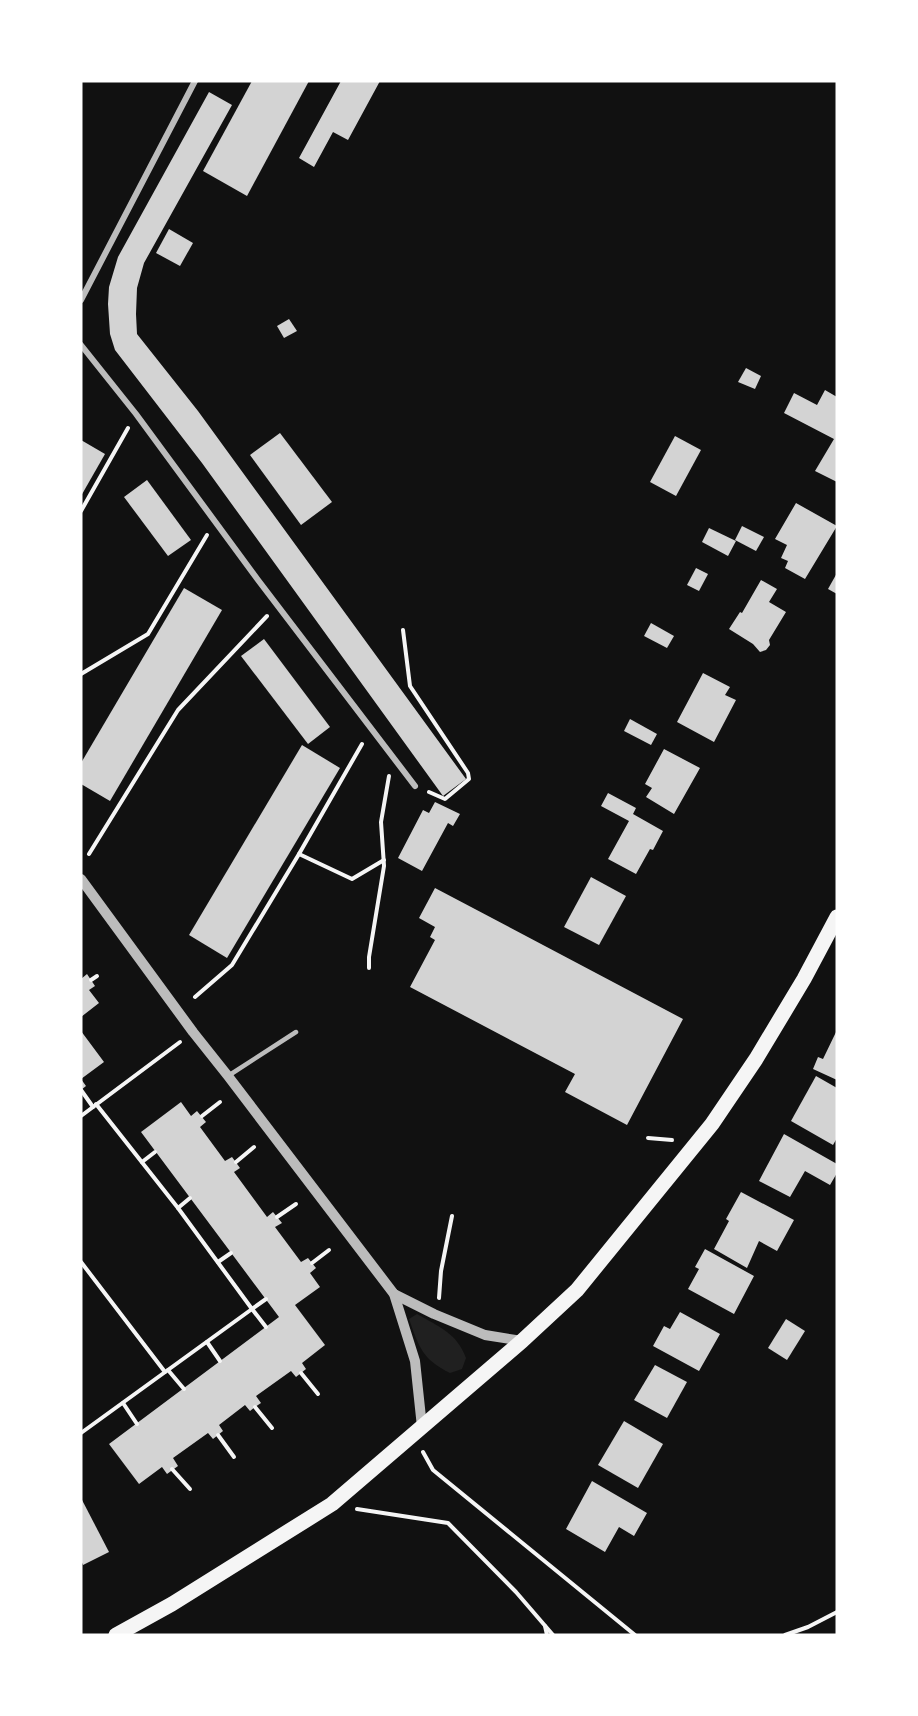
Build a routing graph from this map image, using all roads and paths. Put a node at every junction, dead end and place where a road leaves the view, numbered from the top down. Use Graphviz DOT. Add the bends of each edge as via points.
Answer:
graph roads {
  1 [pos="195,81"];
  2 [pos="81,300"];
  3 [pos="81,345"];
  4 [pos="136,414"];
  5 [pos="81,511"];
  6 [pos="215,522"];
  7 [pos="278,605"];
  8 [pos="403,630"];
  9 [pos="81,674"];
  10 [pos="370,729"];
  11 [pos="392,757"];
  12 [pos="415,786"];
  13 [pos="89,854"];
  14 [pos="299,854"];
  15 [pos="384,860"];
  16 [pos="81,879"];
  17 [pos="837,917"];
  18 [pos="369,968"];
  19 [pos="97,976"];
  20 [pos="91,980"];
  21 [pos="195,996"];
  22 [pos="296,1032"];
  23 [pos="161,1057"];
  24 [pos="228,1076"];
  25 [pos="81,1090"];
  26 [pos="220,1102"];
  27 [pos="94,1105"];
  28 [pos="81,1116"];
  29 [pos="202,1116"];
  30 [pos="648,1138"];
  31 [pos="676,1140"];
  32 [pos="254,1147"];
  33 [pos="155,1152"];
  34 [pos="142,1162"];
  35 [pos="236,1162"];
  36 [pos="190,1198"];
  37 [pos="296,1204"];
  38 [pos="178,1208"];
  39 [pos="452,1216"];
  40 [pos="278,1217"];
  41 [pos="329,1250"];
  42 [pos="231,1253"];
  43 [pos="81,1262"];
  44 [pos="218,1262"];
  45 [pos="312,1263"];
  46 [pos="394,1294"];
  47 [pos="266,1299"];
  48 [pos="438,1302"];
  49 [pos="252,1309"];
  50 [pos="266,1327"];
  51 [pos="207,1341"];
  52 [pos="522,1341"];
  53 [pos="220,1361"];
  54 [pos="167,1371"];
  55 [pos="301,1373"];
  56 [pos="184,1389"];
  57 [pos="318,1394"];
  58 [pos="123,1403"];
  59 [pos="255,1407"];
  60 [pos="137,1424"];
  61 [pos="422,1427"];
  62 [pos="272,1428"];
  63 [pos="81,1433"];
  64 [pos="218,1435"];
  65 [pos="234,1456"];
  66 [pos="172,1469"];
  67 [pos="189,1489"];
  68 [pos="332,1504"];
  69 [pos="837,1612"];
  70 [pos="544,1626"];
  71 [pos="116,1635"];
  72 [pos="547,1635"];
  73 [pos="553,1635"];
  74 [pos="635,1635"];
  75 [pos="785,1635"];
  1 -- 2 [label="street"];
  3 -- 4 [label="street"];
  4 -- 5 [label="path"];
  4 -- 6 [label="street"];
  6 -- 7 [label="street"];
  6 -- 9 [label="path" via="148,634"];
  7 -- 10 [label="street"];
  7 -- 13 [label="path" via="178,710"];
  8 -- 12 [label="path" via="410,686 469,779 445,799"];
  10 -- 11 [label="street"];
  10 -- 14 [label="path"];
  11 -- 12 [label="street"];
  11 -- 15 [label="path" via="381,822"];
  14 -- 15 [label="path" via="352,879"];
  14 -- 21 [label="path" via="232,965"];
  15 -- 18 [label="path"];
  16 -- 24 [label="street"];
  17 -- 52 [label="main road" via="756,1059 712,1124 577,1290"];
  19 -- 20 [label="path"];
  22 -- 24 [label="lane"];
  23 -- 27 [label="path"];
  24 -- 46 [label="street"];
  25 -- 27 [label="path"];
  26 -- 29 [label="path"];
  27 -- 28 [label="path"];
  27 -- 34 [label="path"];
  30 -- 31 [label="path"];
  32 -- 35 [label="path"];
  33 -- 34 [label="path"];
  34 -- 38 [label="path"];
  36 -- 38 [label="path"];
  37 -- 40 [label="path"];
  38 -- 44 [label="path"];
  39 -- 48 [label="path"];
  41 -- 45 [label="path"];
  42 -- 44 [label="path"];
  43 -- 54 [label="path"];
  44 -- 49 [label="path"];
  46 -- 52 [label="street" via="485,1335"];
  46 -- 61 [label="street" via="415,1361"];
  47 -- 49 [label="path"];
  49 -- 50 [label="path"];
  49 -- 51 [label="path"];
  51 -- 53 [label="path"];
  51 -- 54 [label="path"];
  52 -- 61 [label="main road"];
  54 -- 56 [label="path"];
  54 -- 58 [label="path"];
  55 -- 57 [label="path"];
  58 -- 60 [label="path"];
  58 -- 63 [label="path"];
  59 -- 62 [label="path"];
  61 -- 68 [label="main road"];
  61 -- 74 [label="path" via="423,1454 433,1470"];
  64 -- 65 [label="path"];
  66 -- 67 [label="path"];
  68 -- 70 [label="path" via="448,1523"];
  68 -- 71 [label="main road"];
  69 -- 75 [label="path"];
  70 -- 72 [label="path"];
  70 -- 73 [label="path"];
}
